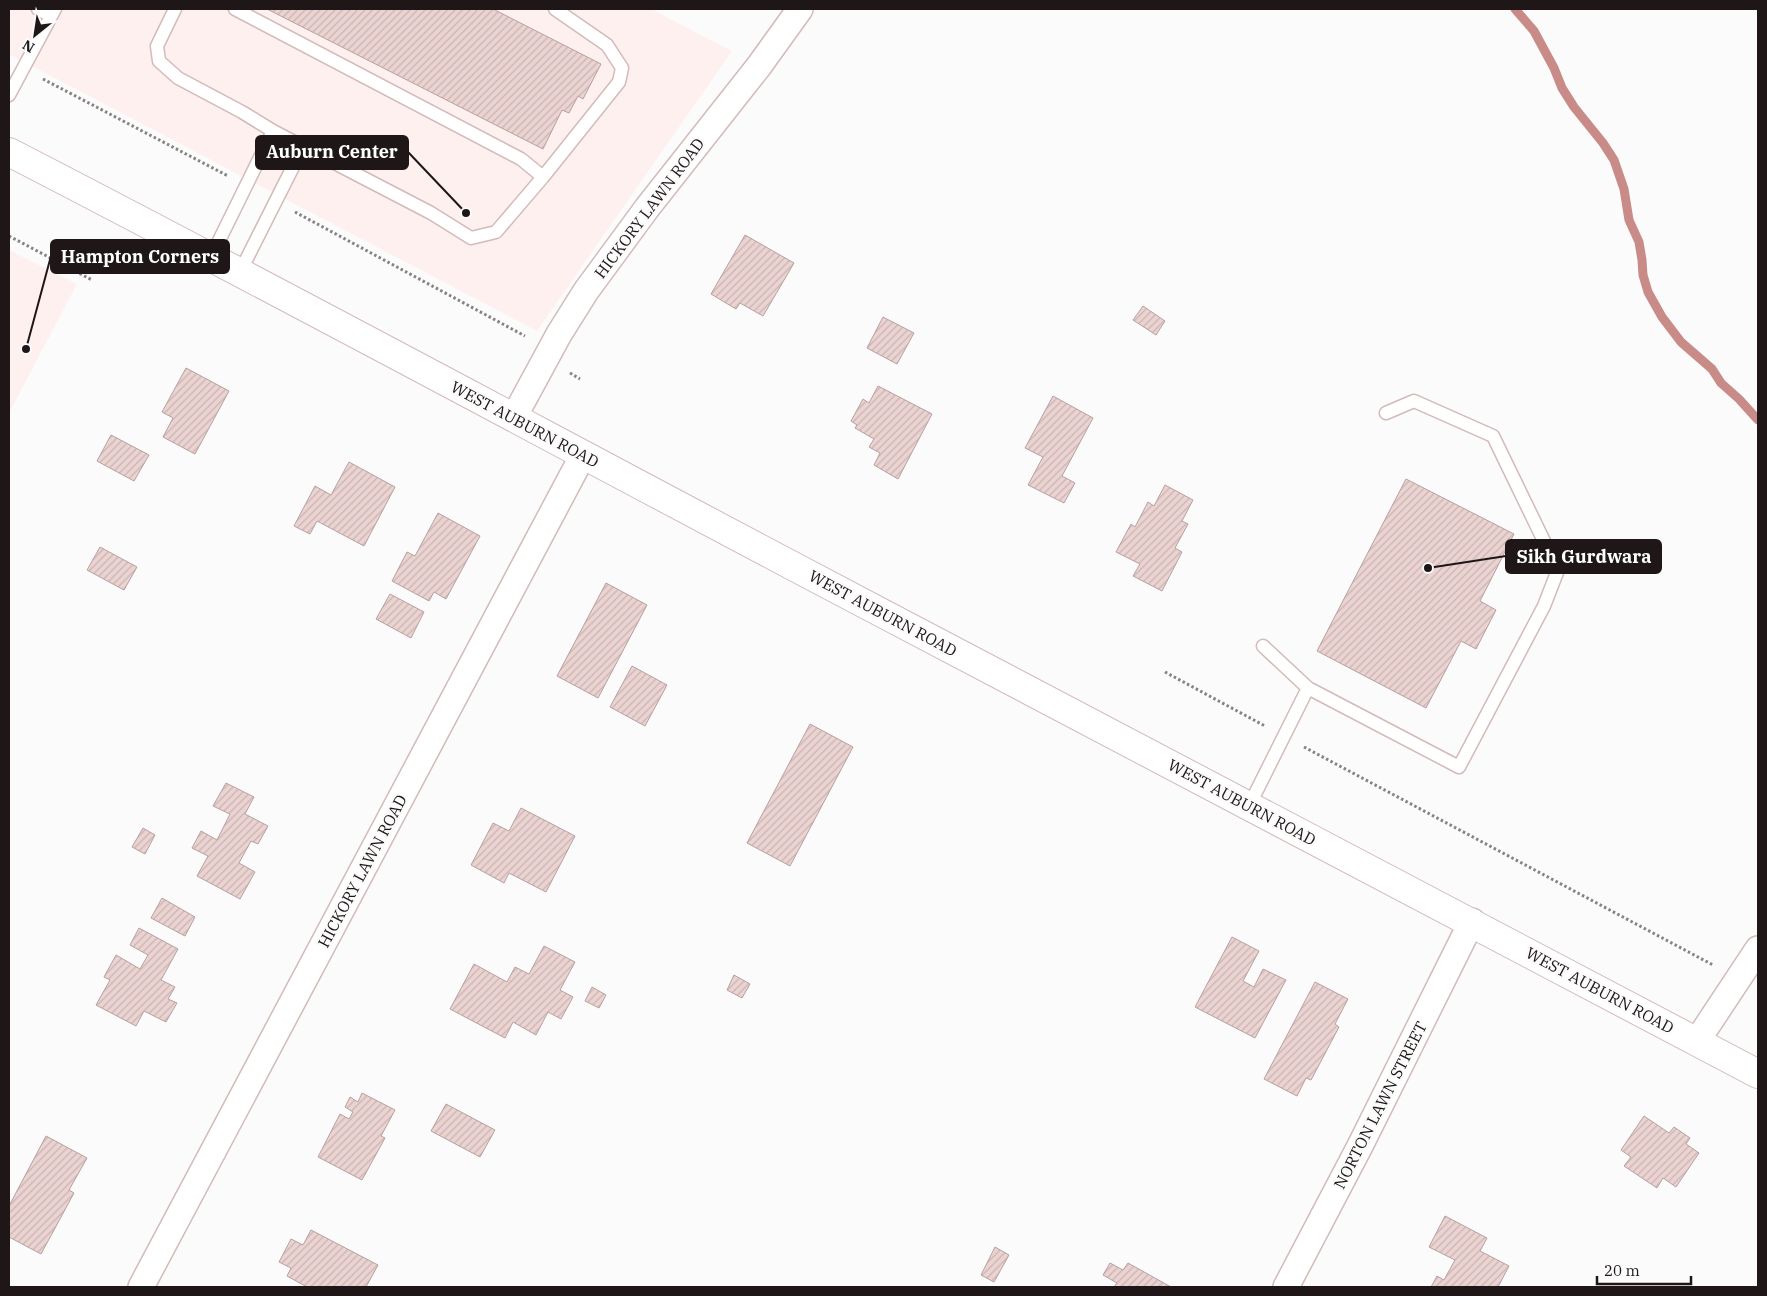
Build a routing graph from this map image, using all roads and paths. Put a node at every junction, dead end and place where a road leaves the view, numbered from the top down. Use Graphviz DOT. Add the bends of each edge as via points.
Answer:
graph roads {
  1 [pos="38,9"];
  2 [pos="174,9"];
  3 [pos="234,9"];
  4 [pos="554,9"];
  5 [pos="800,9"];
  6 [pos="53,12"];
  7 [pos="23,68"];
  8 [pos="9,95"];
  9 [pos="273,131"];
  10 [pos="303,147"];
  11 [pos="9,152"];
  12 [pos="543,177"];
  13 [pos="245,185"];
  14 [pos="276,201"];
  15 [pos="9,236"];
  16 [pos="211,257"];
  17 [pos="240,272"];
  18 [pos="92,280"];
  19 [pos="551,350"];
  20 [pos="580,379"];
  21 [pos="1386,413"];
  22 [pos="514,417"];
  23 [pos="583,455"];
  24 [pos="1263,646"];
  25 [pos="1166,672"];
  26 [pos="1308,688"];
  27 [pos="1283,736"];
  28 [pos="1248,806"];
  29 [pos="1472,921"];
  30 [pos="1758,949"];
  31 [pos="1738,979"];
  32 [pos="1697,1041"];
  33 [pos="1758,1074"];
  34 [pos="141,1287"];
  35 [pos="1286,1287"];
  1 -- 6 [label="lane"];
  2 -- 9 [label="lane" via="157,46 159,60 178,78"];
  3 -- 12 [label="lane" via="521,159"];
  4 -- 12 [label="lane" via="607,45 622,68 619,82"];
  5 -- 19 [label="street, HICKORY LAWN ROAD" via="760,66 586,290"];
  6 -- 7 [label="lane"];
  7 -- 8 [label="lane"];
  7 -- 13 [label="path"];
  9 -- 10 [label="lane"];
  9 -- 13 [label="lane"];
  10 -- 12 [label="lane" via="431,213 471,238 496,232"];
  10 -- 14 [label="lane"];
  11 -- 16 [label="main road, WEST AUBURN ROAD"];
  13 -- 16 [label="lane"];
  14 -- 17 [label="lane"];
  14 -- 19 [label="path"];
  15 -- 18 [label="path"];
  16 -- 17 [label="main road, WEST AUBURN ROAD"];
  17 -- 22 [label="main road, WEST AUBURN ROAD"];
  19 -- 20 [label="path" via="575,359 568,372"];
  19 -- 22 [label="street, HICKORY LAWN ROAD"];
  21 -- 26 [label="lane" via="1414,401 1493,436 1558,570 1544,606 1458,767"];
  22 -- 23 [label="main road, WEST AUBURN ROAD"];
  23 -- 28 [label="main road, WEST AUBURN ROAD"];
  23 -- 34 [label="street, HICKORY LAWN ROAD"];
  24 -- 26 [label="lane"];
  25 -- 27 [label="path"];
  26 -- 27 [label="lane"];
  27 -- 28 [label="lane"];
  27 -- 31 [label="path"];
  28 -- 29 [label="main road, WEST AUBURN ROAD"];
  29 -- 32 [label="main road, WEST AUBURN ROAD"];
  29 -- 35 [label="street, NORTON LAWN STREET"];
  30 -- 31 [label="street"];
  31 -- 32 [label="street"];
  32 -- 33 [label="main road, WEST AUBURN ROAD"];
}
